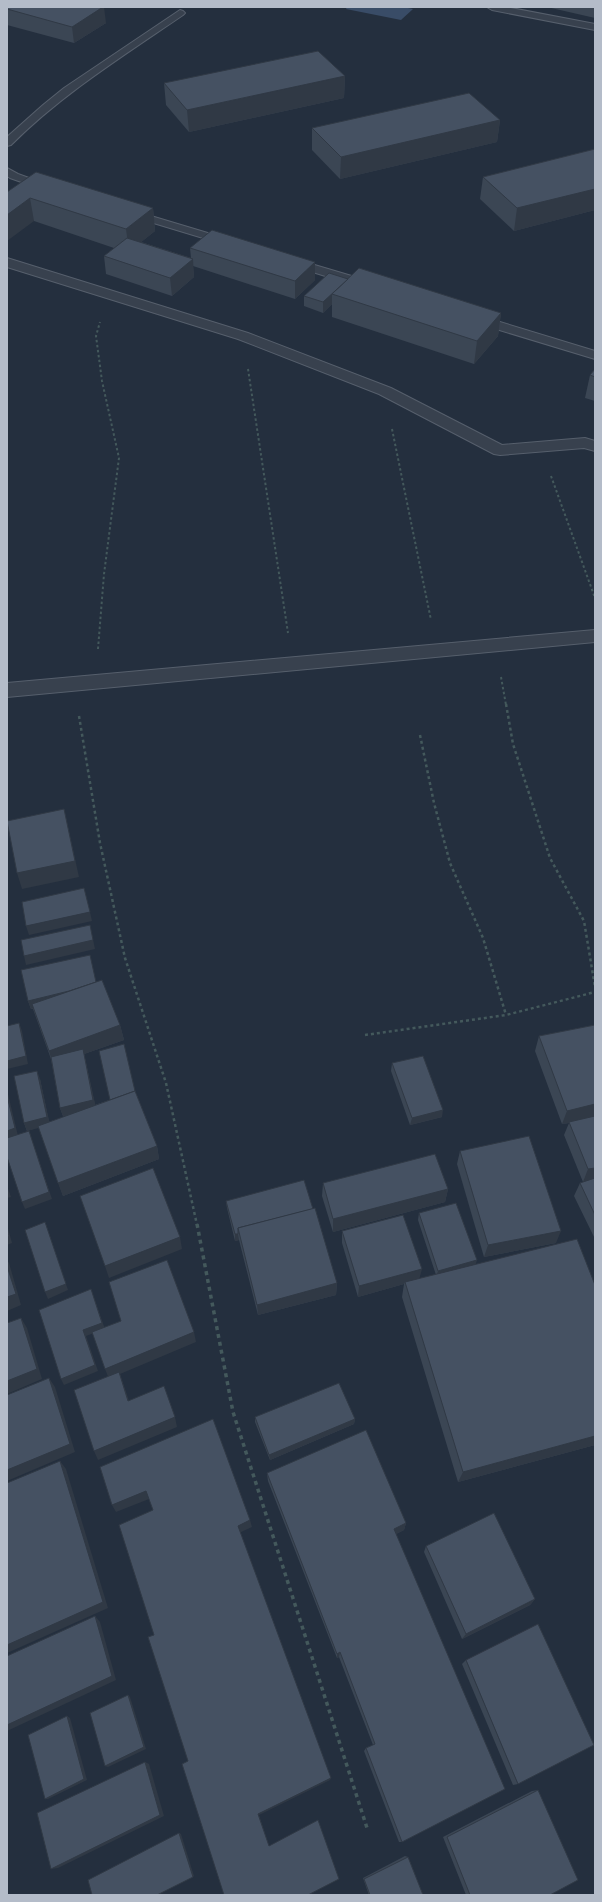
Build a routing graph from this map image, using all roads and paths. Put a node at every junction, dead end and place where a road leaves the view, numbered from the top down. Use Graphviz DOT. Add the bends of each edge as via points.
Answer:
graph roads {
  1 [pos="498,8"];
  2 [pos="180,13"];
  3 [pos="595,27"];
  4 [pos="7,144"];
  5 [pos="7,171"];
  6 [pos="60,192"];
  7 [pos="120,210"];
  8 [pos="240,246"];
  9 [pos="277,258"];
  10 [pos="7,262"];
  11 [pos="360,283"];
  12 [pos="109,294"];
  13 [pos="466,316"];
  14 [pos="243,336"];
  15 [pos="595,355"];
  16 [pos="384,391"];
  17 [pos="540,446"];
  18 [pos="595,446"];
  19 [pos="595,598"];
  20 [pos="595,636"];
  21 [pos="495,645"];
  22 [pos="437,650"];
  23 [pos="293,664"];
  24 [pos="99,681"];
  25 [pos="73,684"];
  26 [pos="7,690"];
  27 [pos="420,735"];
  28 [pos="595,987"];
  29 [pos="595,992"];
  30 [pos="506,1015"];
  31 [pos="366,1036"];
  32 [pos="368,1831"];
  1 -- 3 [label="lane"];
  2 -- 4 [label="lane" via="28,121"];
  5 -- 6 [label="lane" via="14,176"];
  7 -- 8 [label="lane"];
  9 -- 11 [label="lane"];
  10 -- 12 [label="street"];
  12 -- 14 [label="street"];
  12 -- 24 [label="path" via="104,300 96,336 102,381 119,458 104,574 98,644"];
  13 -- 15 [label="lane"];
  14 -- 16 [label="street"];
  14 -- 23 [label="path"];
  16 -- 17 [label="street" via="500,450"];
  16 -- 22 [label="path"];
  17 -- 18 [label="street" via="585,443"];
  17 -- 19 [label="path"];
  20 -- 21 [label="street"];
  21 -- 22 [label="street"];
  21 -- 28 [label="path" via="513,744 550,858 584,921"];
  22 -- 23 [label="street"];
  23 -- 24 [label="street"];
  24 -- 25 [label="street"];
  25 -- 26 [label="street"];
  25 -- 32 [label="path" via="100,843 125,958 166,1083 207,1269 233,1412"];
  27 -- 30 [label="path" via="450,863 483,938"];
  29 -- 30 [label="path"];
  30 -- 31 [label="path"];
}
